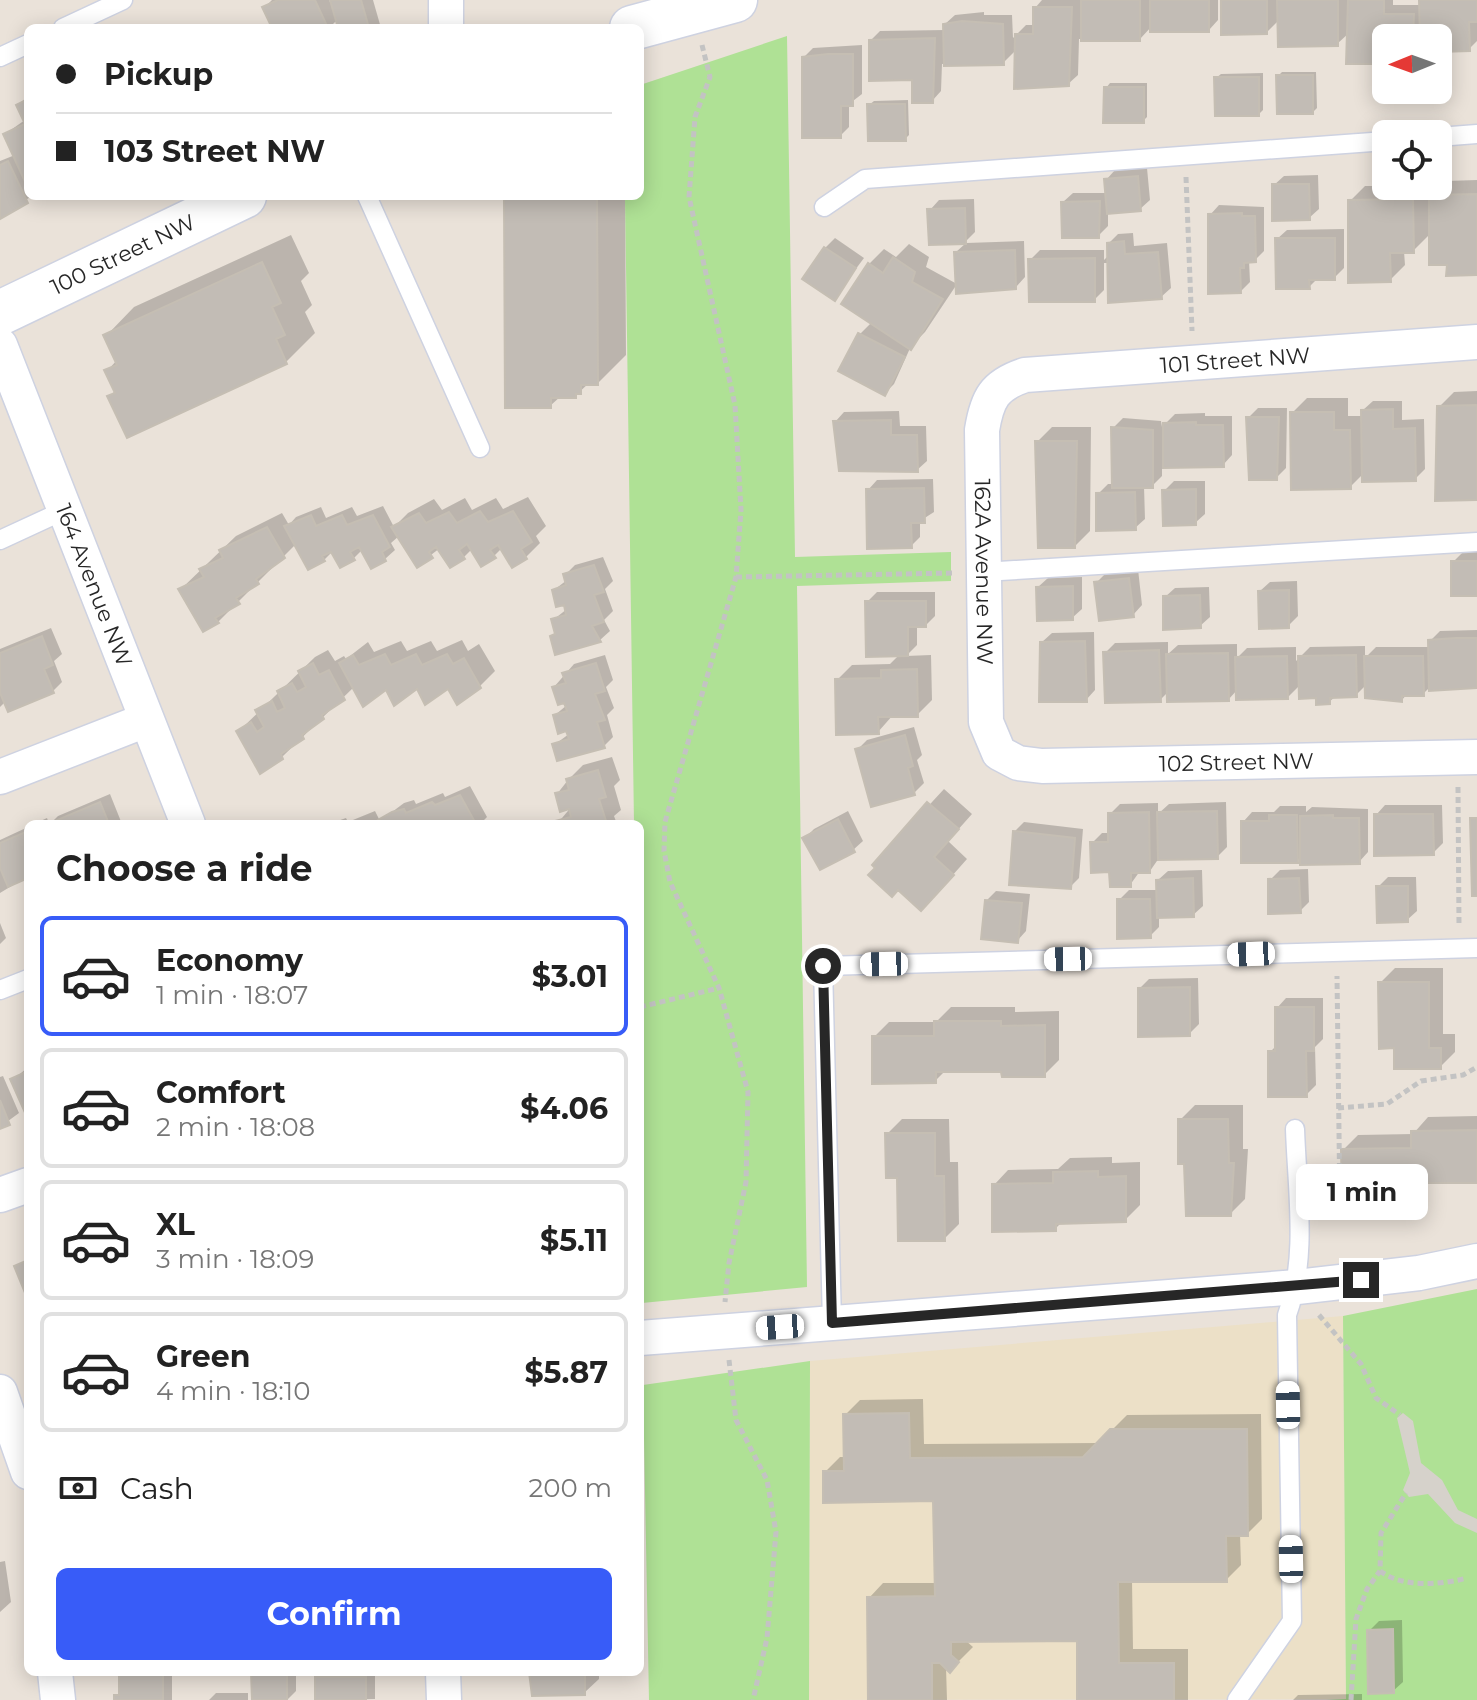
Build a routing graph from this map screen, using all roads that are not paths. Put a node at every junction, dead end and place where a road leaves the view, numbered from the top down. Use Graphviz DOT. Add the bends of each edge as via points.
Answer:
graph roads {
  1 [pos="123,0"];
  2 [pos="446,0"];
  3 [pos="735,0"];
  4 [pos="72,24"];
  5 [pos="446,24"];
  6 [pos="644,25"];
  7 [pos="24,46"];
  8 [pos="0,57"];
  9 [pos="1477,134"];
  10 [pos="1452,136"];
  11 [pos="1372,142"];
  12 [pos="236,200"];
  13 [pos="369,200"];
  14 [pos="824,207"];
  15 [pos="0,313"];
  16 [pos="1477,342"];
  17 [pos="0,345"];
  18 [pos="995,389"];
  19 [pos="480,448"];
  20 [pos="67,509"];
  21 [pos="0,540"];
  22 [pos="1477,542"];
  23 [pos="983,572"];
  24 [pos="146,720"];
  25 [pos="999,753"];
  26 [pos="1468,758"];
  27 [pos="0,777"];
  28 [pos="186,820"];
  29 [pos="1468,948"];
  30 [pos="24,981"];
  31 [pos="0,990"];
  32 [pos="1295,1129"];
  33 [pos="24,1186"];
  34 [pos="0,1195"];
  35 [pos="1477,1261"];
  36 [pos="1297,1287"];
  37 [pos="832,1323"];
  38 [pos="644,1338"];
  39 [pos="0,1392"];
  40 [pos="24,1461"];
  41 [pos="55,1676"];
  42 [pos="443,1676"];
  43 [pos="58,1700"];
  44 [pos="444,1700"];
  45 [pos="1237,1700"];
  1 -- 4 [label="lane"];
  2 -- 5 [label="street"];
  3 -- 6 [label="street"];
  7 -- 8 [label="lane"];
  9 -- 10 [label="lane"];
  11 -- 14 [label="lane" via="865,179"];
  12 -- 15 [label="street, 100 Street NW"];
  13 -- 19 [label="lane"];
  16 -- 18 [label="street, 101 Street NW" via="1025,375"];
  17 -- 20 [label="street, 164 Avenue NW"];
  18 -- 23 [label="street, 162A Avenue NW" via="982,430"];
  20 -- 21 [label="lane"];
  20 -- 24 [label="street, 164 Avenue NW"];
  22 -- 23 [label="lane"];
  23 -- 25 [label="street, 162A Avenue NW" via="986,722"];
  24 -- 27 [label="street"];
  24 -- 28 [label="street, 164 Avenue NW"];
  25 -- 26 [label="street, 102 Street NW" via="1018,763 1042,766"];
  29 -- 37 [label="lane" via="823,966"];
  30 -- 31 [label="lane"];
  32 -- 36 [label="lane"];
  33 -- 34 [label="street"];
  35 -- 36 [label="street"];
  36 -- 37 [label="street"];
  36 -- 45 [label="lane" via="1287,1315 1292,1621"];
  37 -- 38 [label="street"];
  39 -- 40 [label="street"];
  41 -- 43 [label="street"];
  42 -- 44 [label="street"];
}
